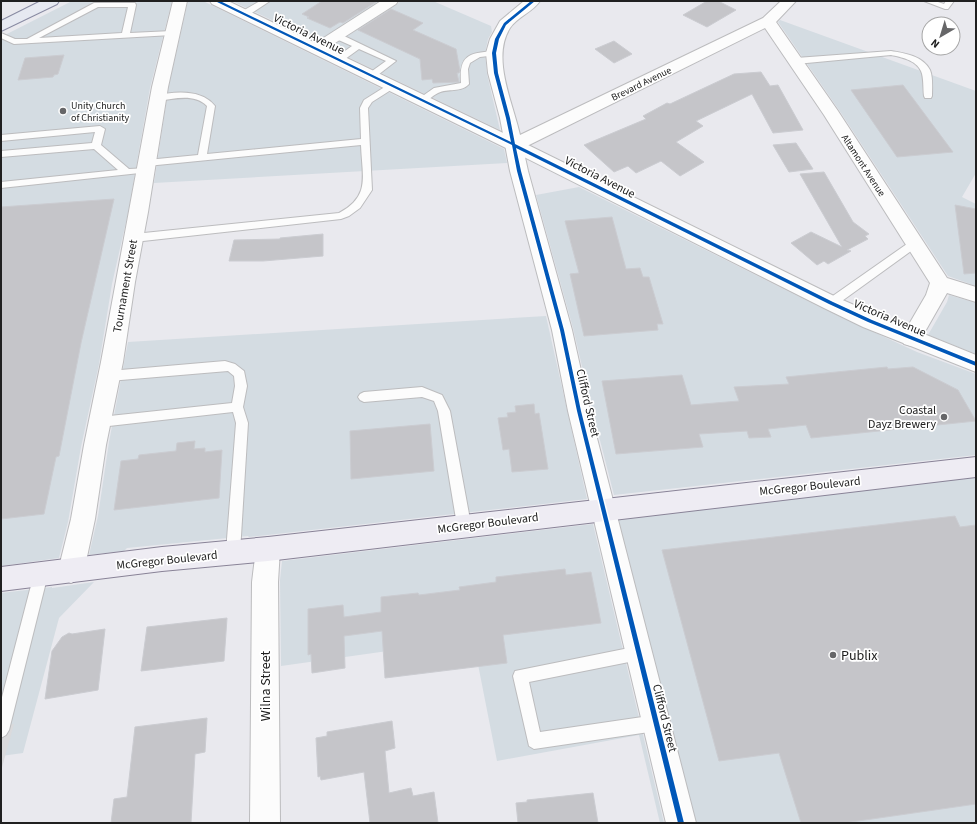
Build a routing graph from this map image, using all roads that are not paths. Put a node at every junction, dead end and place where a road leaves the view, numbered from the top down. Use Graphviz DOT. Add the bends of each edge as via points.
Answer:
graph roads {
  1 [pos="52,1"];
  2 [pos="180,1"];
  3 [pos="217,1"];
  4 [pos="266,1"];
  5 [pos="391,1"];
  6 [pos="533,1"];
  7 [pos="789,1"];
  8 [pos="928,1"];
  9 [pos="950,1"];
  10 [pos="244,14"];
  11 [pos="768,20"];
  12 [pos="1,27"];
  13 [pos="172,33"];
  14 [pos="1,35"];
  15 [pos="125,36"];
  16 [pos="338,36"];
  17 [pos="27,41"];
  18 [pos="358,46"];
  19 [pos="316,49"];
  20 [pos="494,52"];
  21 [pos="338,60"];
  22 [pos="796,61"];
  23 [pos="371,76"];
  24 [pos="391,86"];
  25 [pos="928,96"];
  26 [pos="158,98"];
  27 [pos="421,100"];
  28 [pos="1,138"];
  29 [pos="365,142"];
  30 [pos="514,145"];
  31 [pos="96,146"];
  32 [pos="1,154"];
  33 [pos="202,157"];
  34 [pos="146,167"];
  35 [pos="127,172"];
  36 [pos="1,185"];
  37 [pos="134,238"];
  38 [pos="914,243"];
  39 [pos="940,283"];
  40 [pos="976,295"];
  41 [pos="831,303"];
  42 [pos="911,338"];
  43 [pos="976,364"];
  44 [pos="109,376"];
  45 [pos="364,397"];
  46 [pos="237,407"];
  47 [pos="100,422"];
  48 [pos="976,467"];
  49 [pos="604,510"];
  50 [pos="464,525"];
  51 [pos="268,549"];
  52 [pos="233,552"];
  53 [pos="71,571"];
  54 [pos="41,574"];
  55 [pos="1,579"];
  56 [pos="639,653"];
  57 [pos="656,723"];
  58 [pos="1,730"];
  59 [pos="265,823"];
  60 [pos="681,823"];
  1 -- 12 [label="main road"];
  2 -- 13 [label="street, Tournament Street"];
  3 -- 10 [label="street, Victoria Avenue"];
  4 -- 10 [label="lane"];
  5 -- 16 [label="street"];
  6 -- 20 [label="street, Clifford Street" via="505,24"];
  7 -- 11 [label="street"];
  8 -- 9 [label="lane" via="945,7"];
  10 -- 19 [label="street, Victoria Avenue"];
  11 -- 22 [label="street, Altamont Avenue"];
  11 -- 30 [label="street, Brevard Avenue"];
  13 -- 15 [label="lane"];
  13 -- 26 [label="street, Tournament Street"];
  14 -- 17 [label="lane" via="14,42"];
  15 -- 17 [label="lane"];
  15 -- 17 [label="lane" via="132,5 97,5"];
  16 -- 18 [label="lane"];
  16 -- 19 [label="street"];
  18 -- 21 [label="lane"];
  18 -- 23 [label="lane" via="392,61"];
  19 -- 21 [label="street, Victoria Avenue"];
  20 -- 27 [label="lane" via="469,60 465,65 465,84 437,90"];
  20 -- 30 [label="street, Clifford Street" via="496,73"];
  21 -- 23 [label="street, Victoria Avenue"];
  22 -- 25 [label="lane" via="891,53 907,56 926,71"];
  22 -- 38 [label="street, Altamont Avenue"];
  23 -- 24 [label="street, Victoria Avenue"];
  24 -- 27 [label="street, Victoria Avenue"];
  24 -- 29 [label="lane" via="368,100 364,108"];
  26 -- 33 [label="lane" via="203,98 211,106"];
  26 -- 34 [label="street, Tournament Street"];
  27 -- 30 [label="street, Victoria Avenue"];
  28 -- 31 [label="lane" via="100,129"];
  29 -- 33 [label="lane"];
  29 -- 37 [label="lane" via="367,190 362,202 341,216"];
  30 -- 41 [label="street, Victoria Avenue"];
  30 -- 49 [label="street, Clifford Street" via="522,185 562,330"];
  31 -- 32 [label="lane"];
  31 -- 35 [label="lane"];
  33 -- 34 [label="lane"];
  34 -- 35 [label="lane"];
  34 -- 37 [label="street, Tournament Street"];
  35 -- 36 [label="lane"];
  37 -- 44 [label="street, Tournament Street"];
  38 -- 39 [label="street, Altamont Avenue"];
  38 -- 41 [label="lane"];
  39 -- 40 [label="street"];
  39 -- 42 [label="street" via="936,296"];
  41 -- 42 [label="street, Victoria Avenue"];
  42 -- 43 [label="street, Victoria Avenue"];
  44 -- 46 [label="lane" via="231,367 241,377"];
  44 -- 47 [label="street, Tournament Street"];
  45 -- 50 [label="lane" via="422,392 438,398 444,411"];
  46 -- 47 [label="lane"];
  46 -- 52 [label="lane" via="242,423"];
  47 -- 53 [label="street, Tournament Street"];
  48 -- 49 [label="main road, McGregor Boulevard"];
  49 -- 50 [label="main road, McGregor Boulevard"];
  49 -- 56 [label="street, Clifford Street"];
  50 -- 51 [label="main road, McGregor Boulevard"];
  51 -- 52 [label="main road, McGregor Boulevard"];
  51 -- 59 [label="street, Wilna Street" via="265,582"];
  52 -- 53 [label="main road, McGregor Boulevard"];
  53 -- 54 [label="main road, McGregor Boulevard"];
  54 -- 55 [label="main road, McGregor Boulevard"];
  54 -- 58 [label="lane"];
  56 -- 57 [label="street, Clifford Street"];
  56 -- 57 [label="lane" via="520,676 534,741"];
  57 -- 60 [label="street, Clifford Street"];
}
